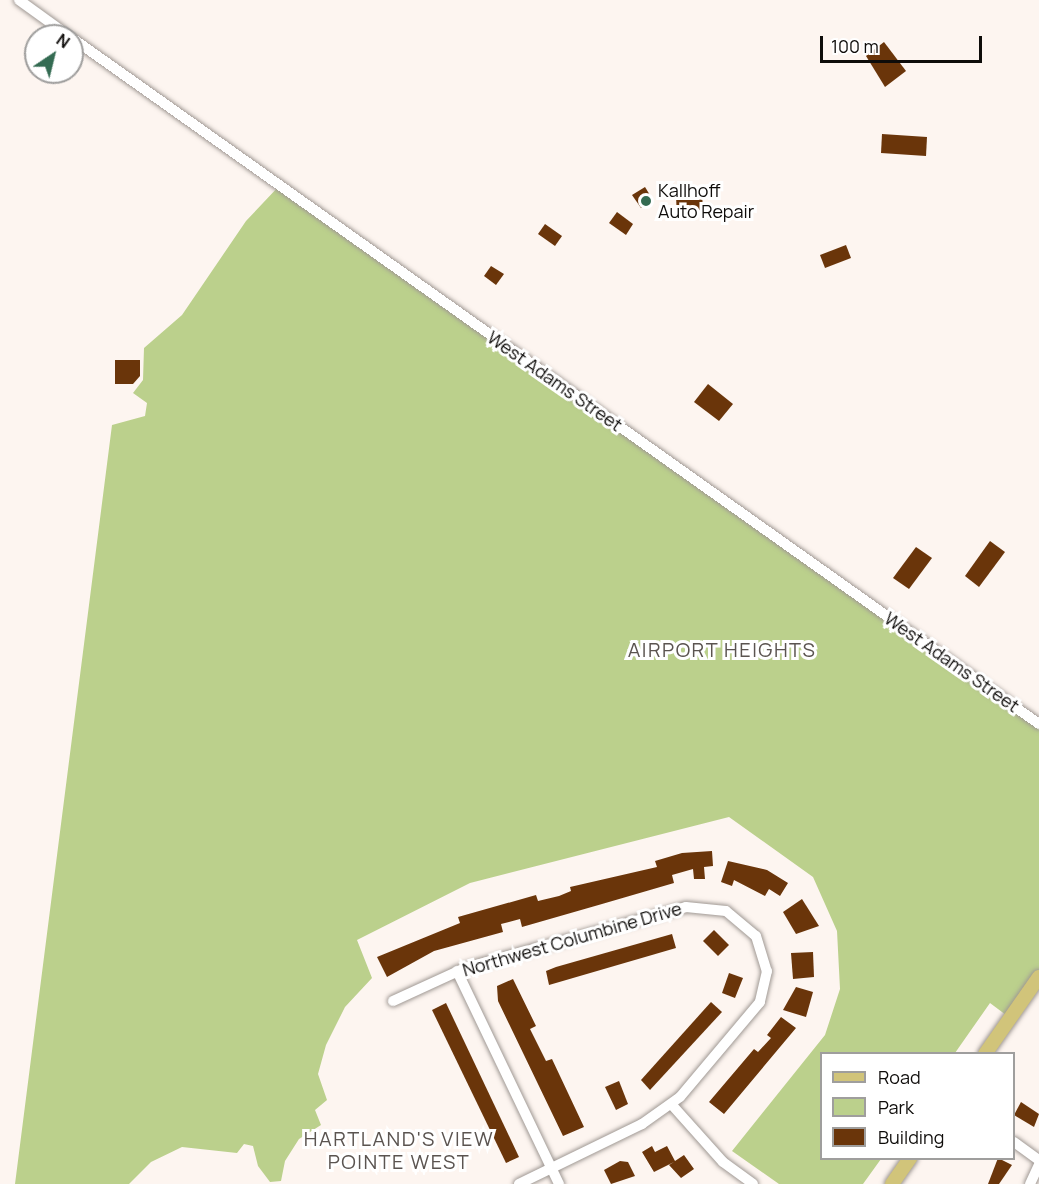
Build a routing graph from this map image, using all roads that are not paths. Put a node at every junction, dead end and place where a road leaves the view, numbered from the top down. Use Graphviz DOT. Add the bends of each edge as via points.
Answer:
graph roads {
  1 [pos="19,0"];
  2 [pos="53,24"];
  3 [pos="84,46"];
  4 [pos="1039,724"];
  5 [pos="457,971"];
  6 [pos="1039,977"];
  7 [pos="393,1001"];
  8 [pos="986,1052"];
  9 [pos="672,1105"];
  10 [pos="1015,1143"];
  11 [pos="909,1160"];
  12 [pos="1039,1160"];
  13 [pos="1039,1165"];
  14 [pos="552,1168"];
  15 [pos="519,1184"];
  16 [pos="559,1184"];
  17 [pos="753,1184"];
  18 [pos="892,1184"];
  19 [pos="1030,1184"];
  1 -- 2 [label="street, West Adams Street"];
  3 -- 4 [label="street, West Adams Street"];
  5 -- 7 [label="street, Northwest Columbine Drive"];
  5 -- 9 [label="street, Northwest Columbine Drive" via="695,906 726,911 752,930 766,971 760,1002"];
  5 -- 14 [label="street"];
  6 -- 8 [label="main road"];
  9 -- 14 [label="street"];
  9 -- 17 [label="street" via="718,1158"];
  10 -- 12 [label="street"];
  11 -- 18 [label="main road"];
  13 -- 19 [label="street"];
  14 -- 15 [label="street"];
  14 -- 16 [label="street"];
}
